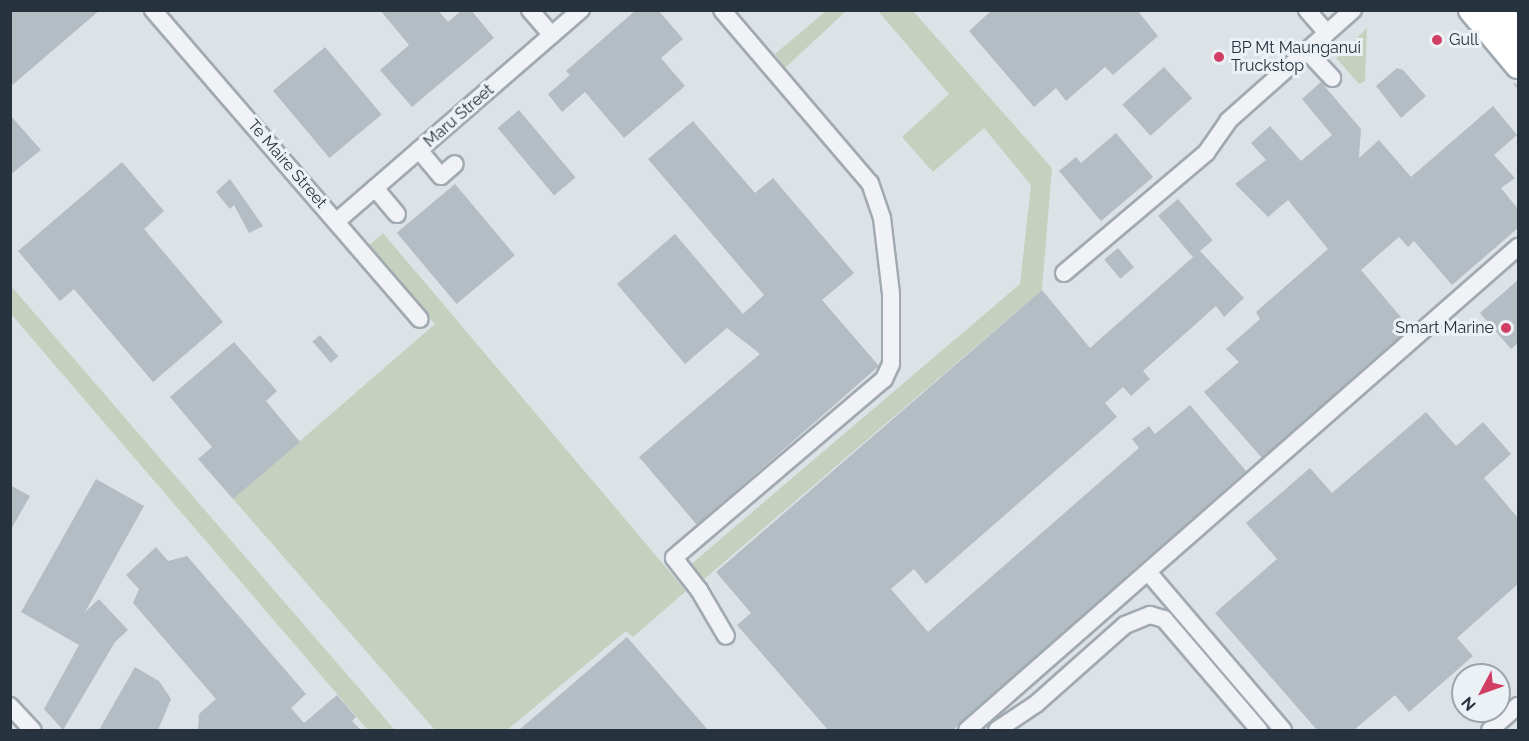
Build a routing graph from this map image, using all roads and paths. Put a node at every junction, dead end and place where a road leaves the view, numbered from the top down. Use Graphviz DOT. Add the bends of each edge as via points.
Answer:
graph roads {
  1 [pos="153,10"];
  2 [pos="530,10"];
  3 [pos="581,10"];
  4 [pos="722,10"];
  5 [pos="1307,10"];
  6 [pos="1353,10"];
  7 [pos="1471,10"];
  8 [pos="1498,10"];
  9 [pos="1327,33"];
  10 [pos="1518,33"];
  11 [pos="552,35"];
  12 [pos="1307,51"];
  13 [pos="1518,66"];
  14 [pos="1332,78"];
  15 [pos="419,150"];
  16 [pos="455,164"];
  17 [pos="375,188"];
  18 [pos="397,214"];
  19 [pos="337,221"];
  20 [pos="1518,247"];
  21 [pos="1065,273"];
  22 [pos="420,319"];
  23 [pos="1148,572"];
  24 [pos="726,636"];
  25 [pos="10,706"];
  26 [pos="1518,706"];
  27 [pos="32,730"];
  28 [pos="967,730"];
  29 [pos="997,730"];
  30 [pos="1259,730"];
  31 [pos="1283,730"];
  32 [pos="1490,730"];
  1 -- 19 [label="street, Te Maire Street"];
  2 -- 11 [label="street"];
  3 -- 11 [label="street, Maru Street"];
  4 -- 24 [label="street" via="870,183 882,218 891,294 891,364 884,379 674,558 699,590"];
  5 -- 9 [label="street"];
  6 -- 9 [label="street"];
  7 -- 13 [label="highway"];
  8 -- 10 [label="highway"];
  9 -- 12 [label="street"];
  11 -- 15 [label="street, Maru Street"];
  12 -- 14 [label="street"];
  12 -- 21 [label="street" via="1228,121 1206,153"];
  15 -- 16 [label="street" via="441,176"];
  15 -- 17 [label="street, Maru Street"];
  17 -- 18 [label="street"];
  17 -- 19 [label="street, Maru Street"];
  19 -- 22 [label="street, Te Maire Street"];
  20 -- 23 [label="street"];
  23 -- 28 [label="street"];
  23 -- 31 [label="street"];
  25 -- 27 [label="street"];
  26 -- 32 [label="street"];
  29 -- 30 [label="street" via="1036,704 1125,625 1150,615 1164,620"];
}
